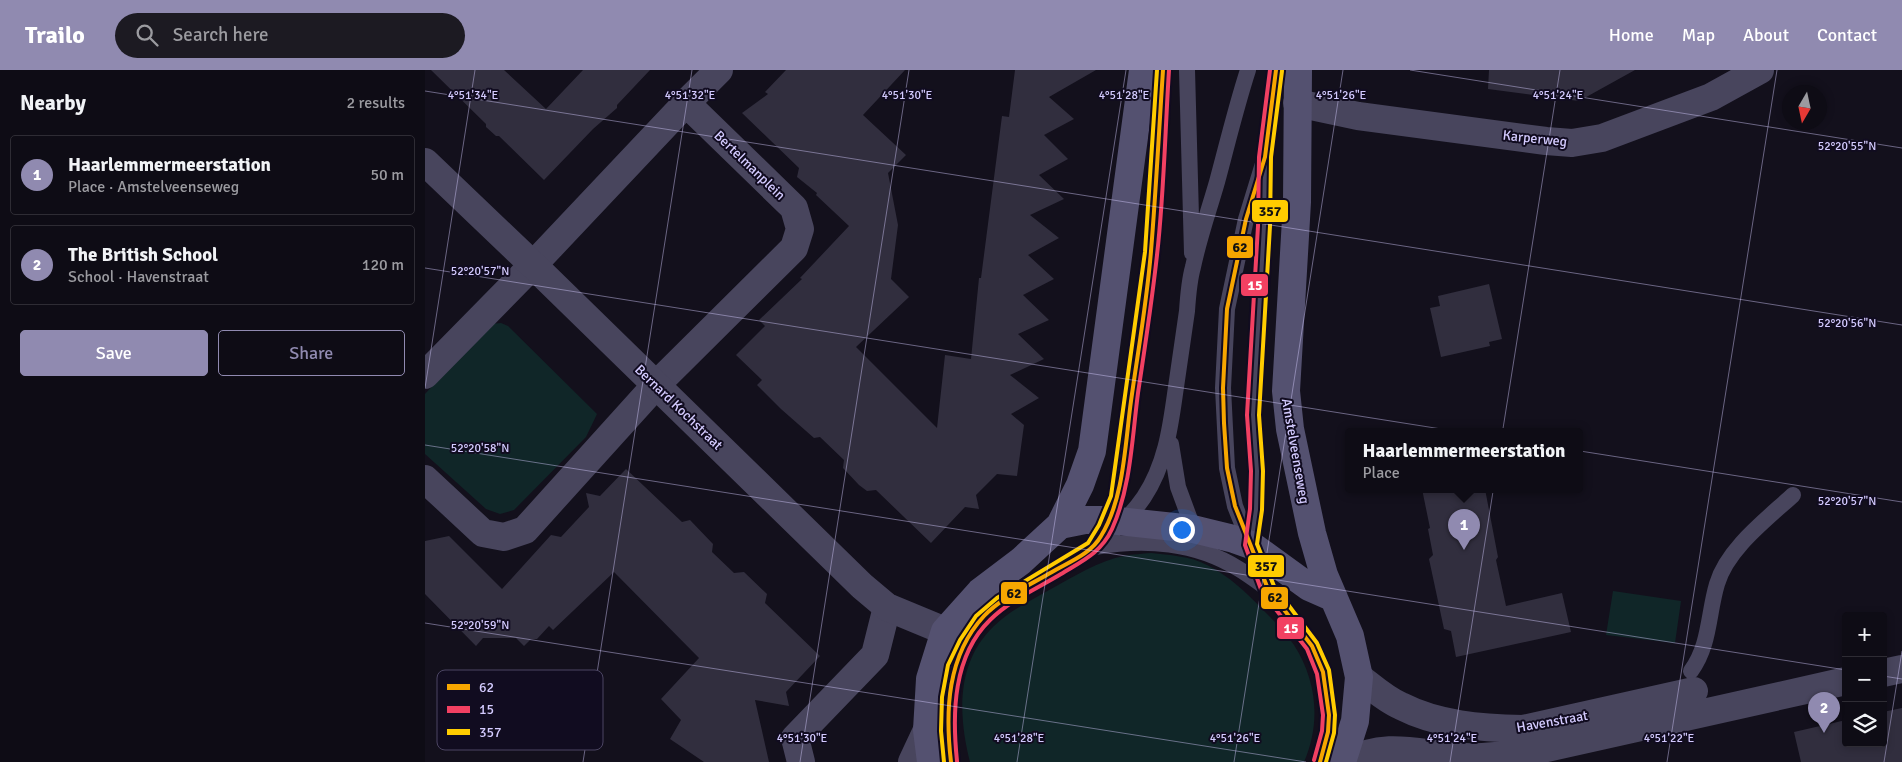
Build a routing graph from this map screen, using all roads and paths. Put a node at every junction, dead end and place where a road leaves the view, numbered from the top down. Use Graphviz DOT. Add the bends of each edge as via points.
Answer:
graph roads {
  1 [pos="719,70"];
  2 [pos="1143,70"];
  3 [pos="1163,70"];
  4 [pos="1187,70"];
  5 [pos="1248,70"];
  6 [pos="1276,70"];
  7 [pos="1298,70"];
  8 [pos="1714,70"];
  9 [pos="1760,70"];
  10 [pos="1711,96"];
  11 [pos="686,103"];
  12 [pos="1297,103"];
  13 [pos="1265,157"];
  14 [pos="425,162"];
  15 [pos="533,264"];
  16 [pos="1192,268"];
  17 [pos="425,375"];
  18 [pos="656,386"];
  19 [pos="1170,432"];
  20 [pos="425,479"];
  21 [pos="1793,495"];
  22 [pos="1117,521"];
  23 [pos="1060,525"];
  24 [pos="1193,529"];
  25 [pos="1251,545"];
  26 [pos="1092,548"];
  27 [pos="1207,554"];
  28 [pos="1268,589"];
  29 [pos="1334,598"];
  30 [pos="887,607"];
  31 [pos="945,632"];
  32 [pos="1902,669"];
  33 [pos="1887,672"];
  34 [pos="1359,677"];
  35 [pos="1842,681"];
  36 [pos="1695,692"];
  37 [pos="927,730"];
  38 [pos="801,762"];
  39 [pos="912,762"];
  40 [pos="946,762"];
  41 [pos="1320,762"];
  42 [pos="1344,762"];
  1 -- 11 [label="street"];
  2 -- 23 [label="main road" via="1092,451"];
  3 -- 22 [label="lane" via="1151,253"];
  4 -- 16 [label="lane"];
  5 -- 16 [label="lane"];
  6 -- 13 [label="lane"];
  7 -- 12 [label="main road, Amstelveenseweg"];
  8 -- 10 [label="street"];
  9 -- 10 [label="street, Karperweg"];
  10 -- 12 [label="street, Karperweg" via="1602,138 1572,143 1358,116"];
  11 -- 15 [label="street"];
  11 -- 18 [label="street, Bertelmanplein" via="794,208 800,229 794,248"];
  12 -- 29 [label="main road, Amstelveenseweg" via="1297,202 1286,392 1290,429 1308,516 1324,575"];
  13 -- 25 [label="lane" via="1253,416 1256,510"];
  13 -- 25 [label="lane" via="1246,219 1227,309 1223,388 1227,468 1235,506"];
  14 -- 15 [label="street, Bernard Kochstraat"];
  15 -- 17 [label="street"];
  15 -- 18 [label="street, Bernard Kochstraat"];
  16 -- 19 [label="lane"];
  18 -- 20 [label="street, Bertelmanplein" via="525,530 504,537 483,533"];
  18 -- 30 [label="street, Bernard Kochstraat"];
  19 -- 22 [label="lane" via="1163,460 1146,494"];
  19 -- 24 [label="lane" via="1178,486"];
  21 -- 36 [label="lane" via="1726,562 1717,583"];
  22 -- 23 [label="main road" via="1085,520"];
  22 -- 24 [label="main road"];
  22 -- 26 [label="lane"];
  23 -- 31 [label="main road" via="1021,561 980,592"];
  24 -- 25 [label="main road"];
  24 -- 27 [label="lane"];
  25 -- 28 [label="lane"];
  25 -- 29 [label="main road" via="1309,587"];
  26 -- 27 [label="lane" via="1150,542"];
  26 -- 40 [label="lane" via="1001,603 981,620 965,643 954,667 948,698"];
  27 -- 28 [label="lane" via="1239,568"];
  28 -- 41 [label="lane" via="1313,646 1323,672 1329,715"];
  29 -- 34 [label="main road, Amstelveenseweg" via="1350,636"];
  30 -- 31 [label="street, Bernard Kochstraat"];
  30 -- 38 [label="street" via="875,655 795,738"];
  31 -- 37 [label="main road" via="930,679"];
  32 -- 33 [label="street"];
  34 -- 36 [label="street, Havenstraat" via="1399,706 1425,716 1503,729 1523,729"];
  34 -- 42 [label="main road, Amstelveenseweg" via="1355,721"];
  35 -- 36 [label="street, Havenstraat"];
  36 -- 42 [label="street, Havenstraat" via="1529,752 1462,757 1386,749"];
  37 -- 39 [label="street"];
  37 -- 40 [label="main road"];
}
